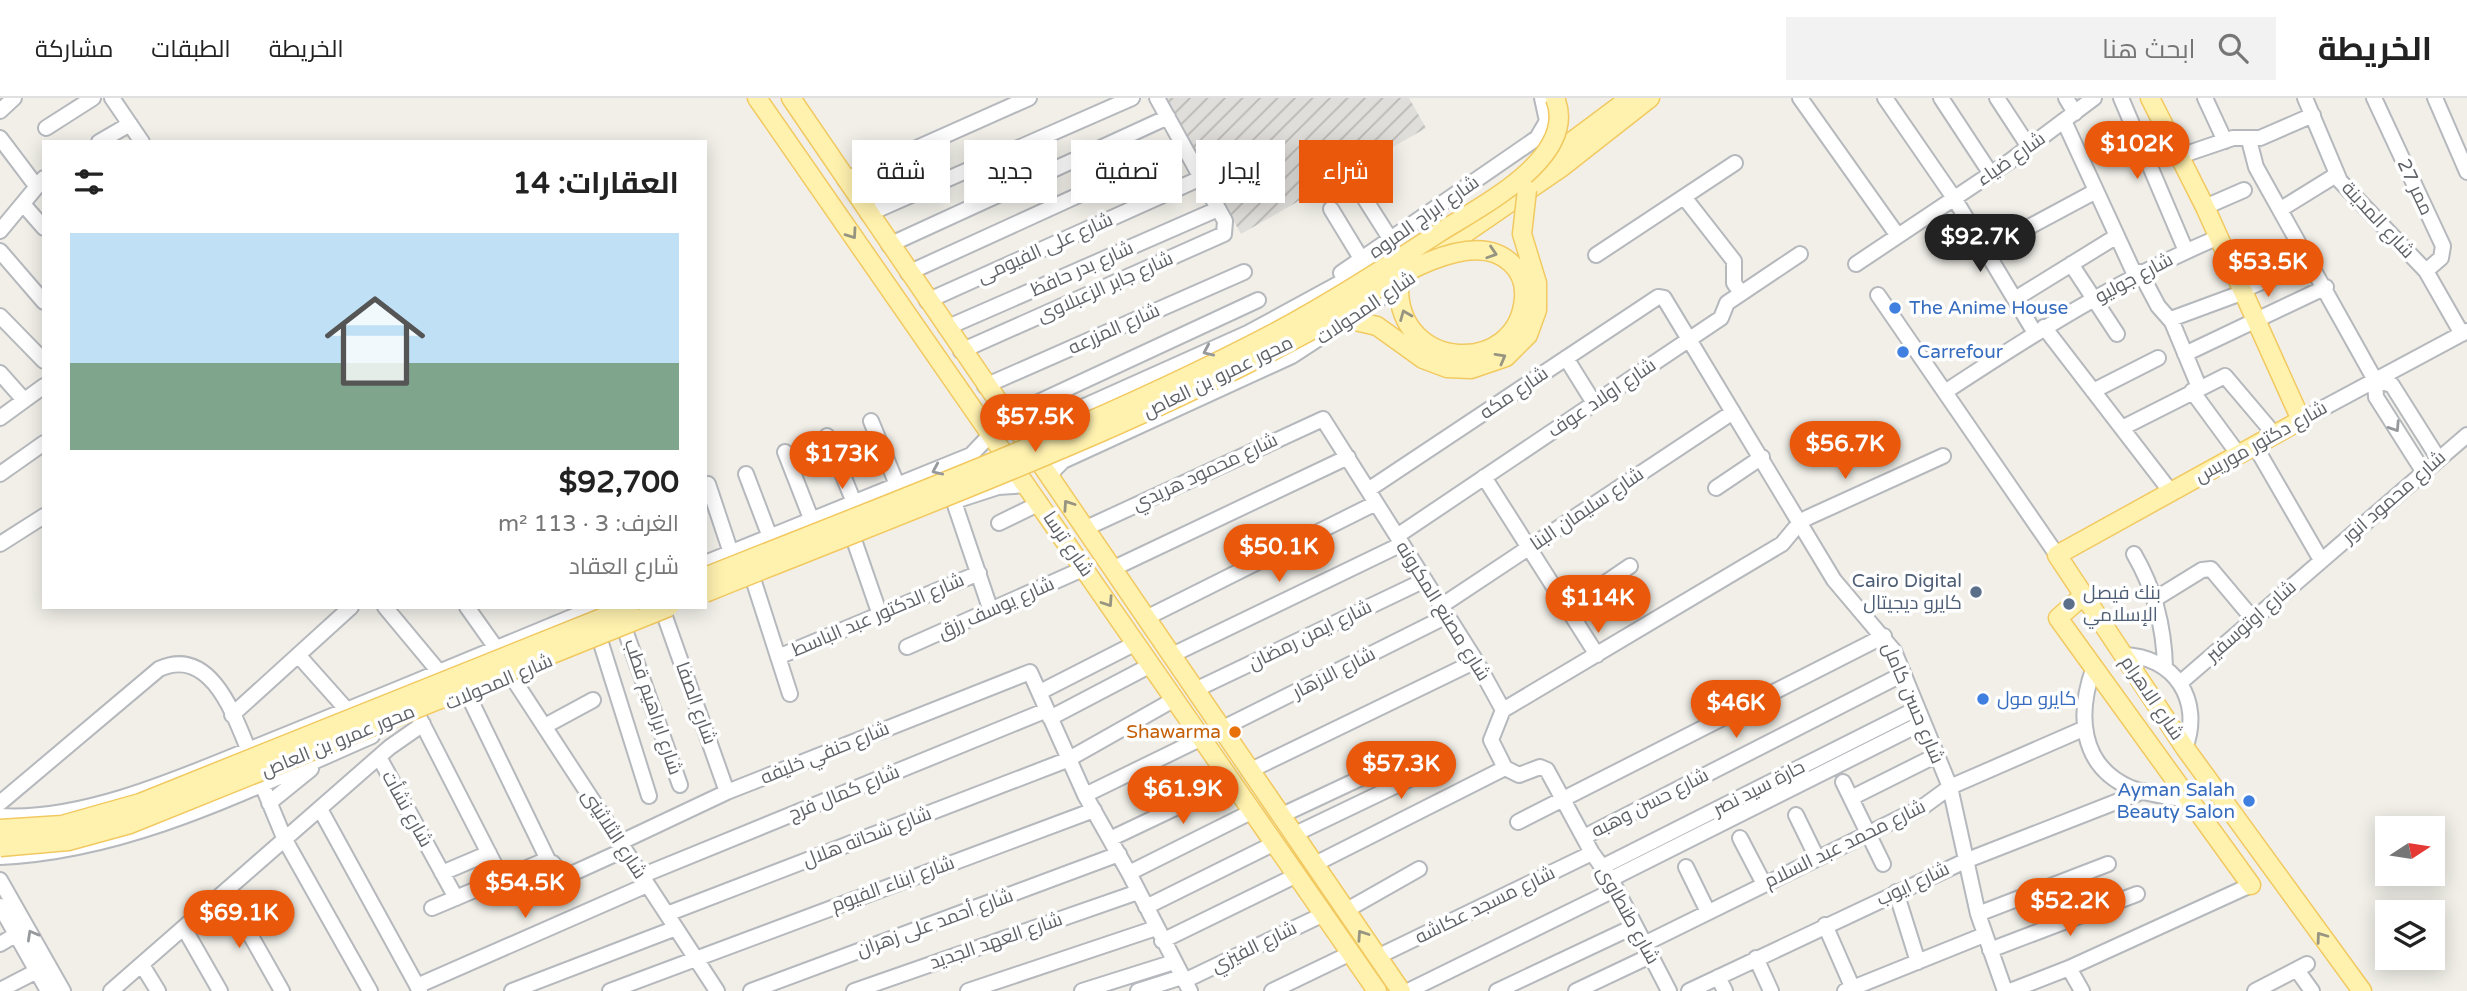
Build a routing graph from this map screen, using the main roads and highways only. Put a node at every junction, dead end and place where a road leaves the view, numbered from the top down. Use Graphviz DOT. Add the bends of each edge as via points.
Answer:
graph roads {
  1 [pos="757,98"];
  2 [pos="791,98"];
  3 [pos="1555,98"];
  4 [pos="1630,98"];
  5 [pos="1650,98"];
  6 [pos="2150,98"];
  7 [pos="1528,182"];
  8 [pos="1426,260"];
  9 [pos="1399,286"];
  10 [pos="1351,320"];
  11 [pos="2057,555"];
  12 [pos="707,576"];
  13 [pos="707,592"];
  14 [pos="2084,595"];
  15 [pos="624,609"];
  16 [pos="666,611"];
  17 [pos="0,829"];
  18 [pos="0,847"];
  19 [pos="2251,885"];
  20 [pos="1375,990"];
  21 [pos="1401,991"];
  22 [pos="2362,991"];
  1 -- 20 [label="main road, شارع ترسا, one-way"];
  21 -- 2 [label="main road, شارع ترسا, one-way"];
  3 -- 7 [label="main road, bridge" via="1560,116 1557,132"];
  4 -- 7 [label="main road, محور عمرو بن العاص, bridge"];
  5 -- 7 [label="main road, محور عمرو بن العاص" via="1562,167"];
  6 -- 11 [label="main road, شارع دكتور موريس" via="2205,207 2301,420"];
  7 -- 8 [label="main road, محور عمرو بن العاص, bridge"];
  10 -- 7 [label="main road, one-way, bridge" via="1377,326 1423,359 1447,368 1471,369 1506,357 1528,335 1537,310 1537,283 1522,234"];
  7 -- 12 [label="main road, محور عمرو بن العاص, bridge" via="1356,286 1207,366 993,462"];
  8 -- 9 [label="main road, one-way, bridge" via="1482,250 1507,259 1519,273 1524,289 1515,326 1484,351 1442,352 1412,330 1403,314"];
  8 -- 13 [label="main road, محور عمرو بن العاص, bridge" via="1261,358 1082,443"];
  11 -- 14 [label="main road, شارع الاهرام"];
  14 -- 19 [label="main road, شارع الاهرام" via="2059,618"];
  22 -- 14 [label="main road, شارع الاهرام, one-way" via="2185,748"];
  15 -- 17 [label="main road, محور عمرو بن العاص, bridge" via="140,803 62,825"];
  16 -- 18 [label="main road, محور عمرو بن العاص, bridge" via="130,824 68,841"];
}
